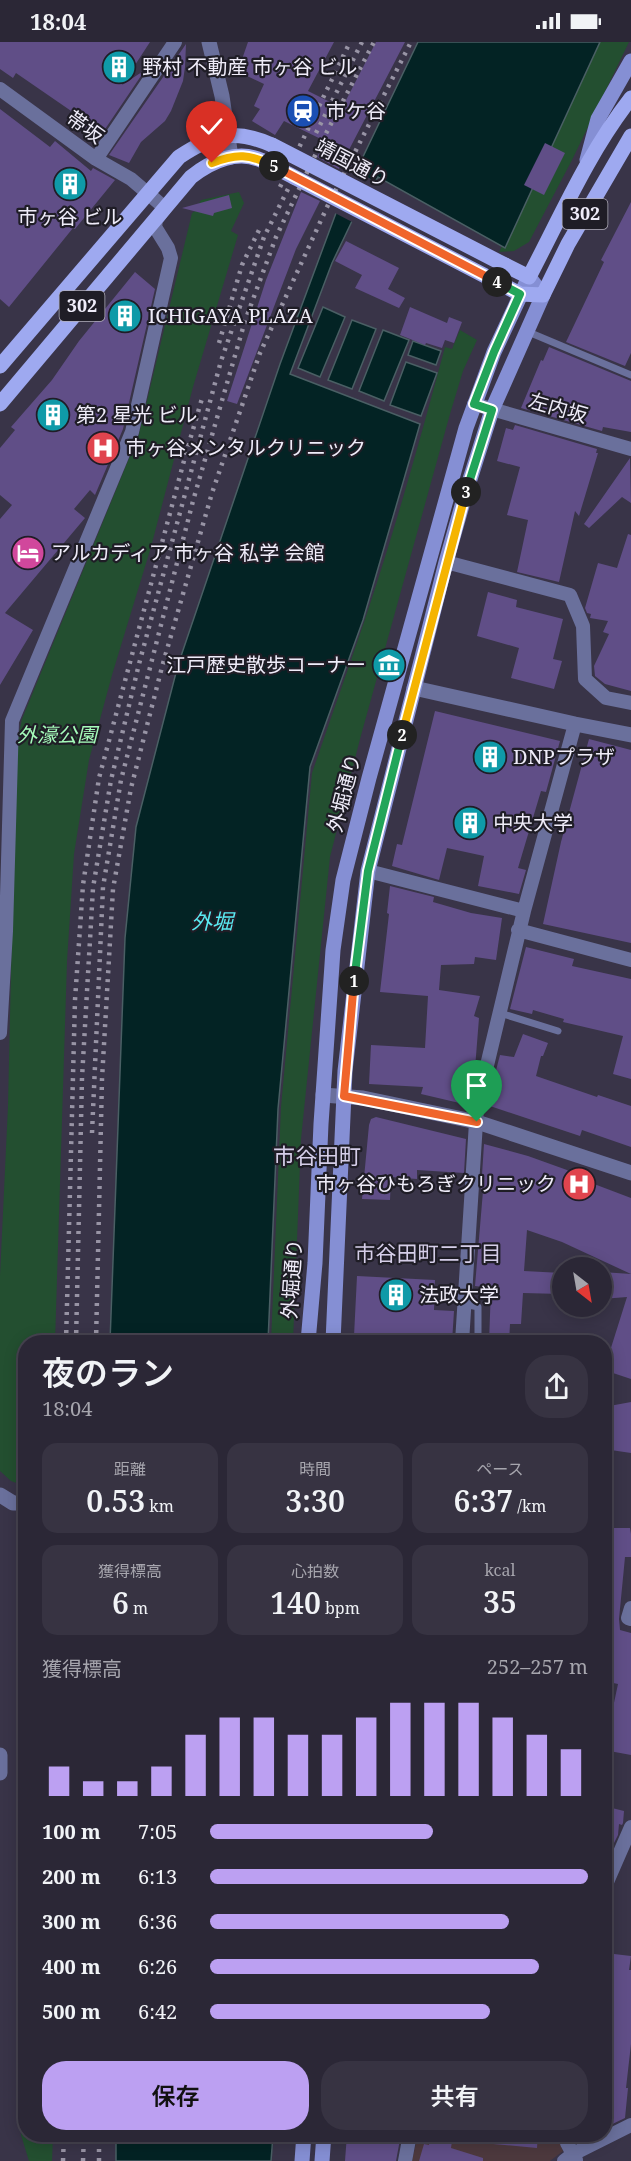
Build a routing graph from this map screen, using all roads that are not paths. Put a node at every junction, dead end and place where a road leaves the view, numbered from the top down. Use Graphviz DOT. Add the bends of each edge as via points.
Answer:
graph roads {
  1 [pos="176,42"];
  2 [pos="210,42"];
  3 [pos="631,61"];
  4 [pos="0,89"];
  5 [pos="631,98"];
  6 [pos="228,134"];
  7 [pos="631,135"];
  8 [pos="238,156"];
  9 [pos="96,159"];
  10 [pos="585,166"];
  11 [pos="148,193"];
  12 [pos="165,208"];
  13 [pos="529,278"];
  14 [pos="520,294"];
  15 [pos="543,295"];
  16 [pos="526,331"];
  17 [pos="0,366"];
  18 [pos="631,375"];
  19 [pos="0,404"];
  20 [pos="474,404"];
  21 [pos="492,410"];
  22 [pos="631,449"];
  23 [pos="446,562"];
  24 [pos="414,688"];
  25 [pos="631,703"];
  26 [pos="574,724"];
  27 [pos="631,735"];
  28 [pos="368,871"];
  29 [pos="524,911"];
  30 [pos="518,930"];
  31 [pos="3,931"];
  32 [pos="631,960"];
  33 [pos="499,1012"];
  34 [pos="558,1031"];
  35 [pos="0,1033"];
  36 [pos="322,1095"];
  37 [pos="344,1096"];
  38 [pos="477,1122"];
  39 [pos="631,1173"];
  40 [pos="464,1304"];
  41 [pos="309,1335"];
  42 [pos="333,1335"];
  43 [pos="462,1335"];
  44 [pos="478,1335"];
  45 [pos="0,1495"];
  46 [pos="18,1503"];
  47 [pos="631,1608"];
  48 [pos="631,1620"];
  49 [pos="0,1755"];
  50 [pos="0,1773"];
  51 [pos="631,1827"];
  52 [pos="612,1871"];
  53 [pos="631,2126"];
  54 [pos="612,2136"];
  55 [pos="303,2142"];
  56 [pos="323,2142"];
  57 [pos="409,2142"];
  58 [pos="567,2142"];
  59 [pos="602,2142"];
  60 [pos="571,2159"];
  61 [pos="302,2161"];
  62 [pos="321,2161"];
  63 [pos="405,2161"];
  1 -- 9 [label="street"];
  2 -- 6 [label="street"];
  3 -- 10 [label="main road" via="598,119"];
  4 -- 9 [label="street, 帯坂"];
  5 -- 10 [label="main road, 302"];
  6 -- 8 [label="street"];
  6 -- 11 [label="main road, 302" via="179,157"];
  6 -- 13 [label="main road, 靖国通り, bridge" via="246,135 272,145"];
  7 -- 15 [label="main road, 302"];
  8 -- 12 [label="main road, 302" via="199,170"];
  8 -- 14 [label="main road, 靖国通り, bridge" via="263,161"];
  9 -- 11 [label="street, 帯坂"];
  10 -- 13 [label="main road, 302"];
  11 -- 12 [label="street, 帯坂"];
  11 -- 17 [label="main road, 302"];
  12 -- 19 [label="main road, 302"];
  12 -- 31 [label="street" via="155,227 171,258 132,432 12,721"];
  13 -- 14 [label="main road, 外堀通り"];
  13 -- 15 [label="main road"];
  14 -- 15 [label="main road, 靖国通り"];
  14 -- 20 [label="main road, 外堀通り"];
  15 -- 16 [label="main road"];
  16 -- 18 [label="lane"];
  16 -- 21 [label="main road"];
  20 -- 21 [label="street, 左内坂"];
  20 -- 36 [label="main road, 外堀通り" via="344,880 333,950"];
  21 -- 22 [label="street, 左内坂"];
  21 -- 23 [label="main road"];
  23 -- 24 [label="main road"];
  23 -- 25 [label="street" via="570,594 583,626 585,679 606,698"];
  24 -- 26 [label="street"];
  24 -- 28 [label="main road"];
  26 -- 27 [label="street"];
  26 -- 29 [label="street"];
  28 -- 29 [label="street"];
  28 -- 37 [label="main road"];
  29 -- 30 [label="street"];
  30 -- 32 [label="street"];
  30 -- 33 [label="street"];
  31 -- 35 [label="street"];
  33 -- 34 [label="lane"];
  33 -- 38 [label="street"];
  36 -- 37 [label="street"];
  36 -- 41 [label="main road, 外堀通り"];
  37 -- 38 [label="street"];
  37 -- 42 [label="main road"];
  38 -- 39 [label="street"];
  38 -- 40 [label="street"];
  40 -- 43 [label="street"];
  40 -- 44 [label="lane" via="478,1307"];
  45 -- 46 [label="street"];
  47 -- 48 [label="street"];
  49 -- 50 [label="street"];
  51 -- 52 [label="street"];
  53 -- 54 [label="street"];
  55 -- 61 [label="main road"];
  56 -- 62 [label="main road"];
  57 -- 63 [label="street"];
  58 -- 60 [label="street"];
  59 -- 60 [label="street"];
}
